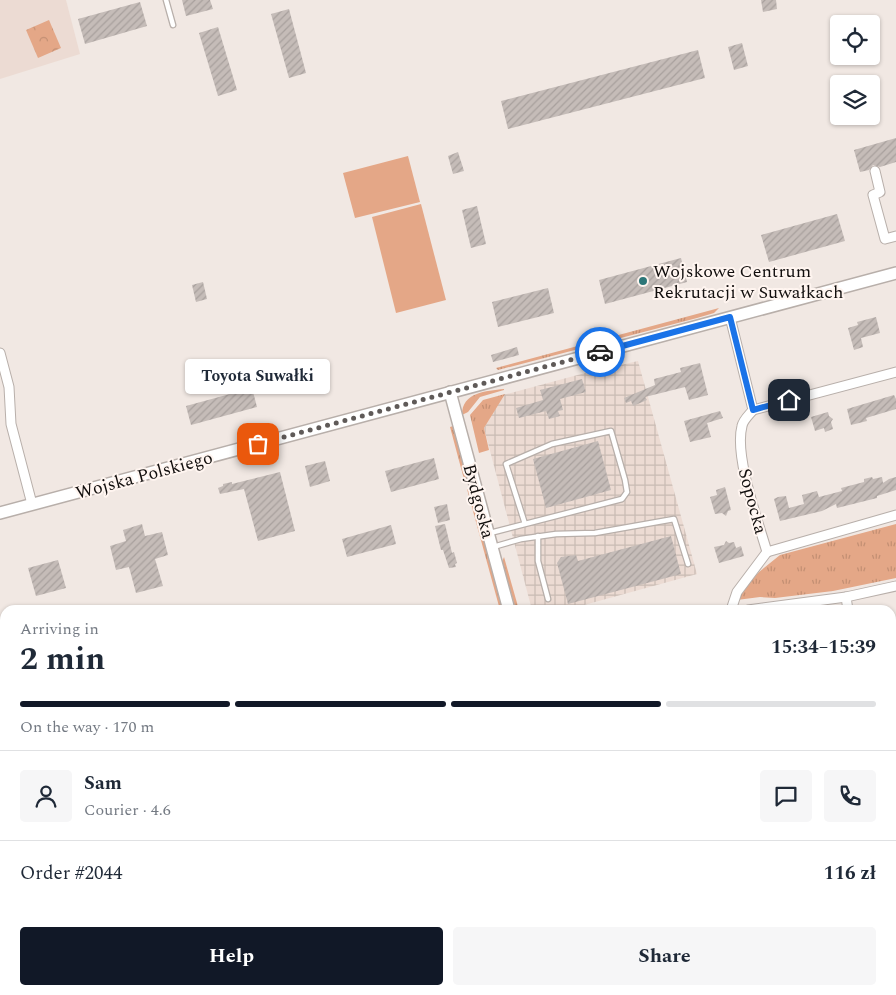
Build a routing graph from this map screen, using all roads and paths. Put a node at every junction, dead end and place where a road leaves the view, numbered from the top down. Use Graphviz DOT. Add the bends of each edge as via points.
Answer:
graph roads {
  1 [pos="166,0"];
  2 [pos="173,25"];
  3 [pos="875,171"];
  4 [pos="896,236"];
  5 [pos="896,273"];
  6 [pos="730,317"];
  7 [pos="0,353"];
  8 [pos="896,372"];
  9 [pos="450,392"];
  10 [pos="753,410"];
  11 [pos="32,504"];
  12 [pos="0,513"];
  13 [pos="896,515"];
  14 [pos="525,524"];
  15 [pos="488,534"];
  16 [pos="538,536"];
  17 [pos="492,548"];
  18 [pos="767,552"];
  19 [pos="688,564"];
  20 [pos="896,586"];
  21 [pos="846,597"];
  22 [pos="548,599"];
  23 [pos="508,605"];
  24 [pos="733,605"];
  25 [pos="786,605"];
  26 [pos="847,605"];
  1 -- 2 [label="lane"];
  3 -- 4 [label="street" via="880,192 873,195 885,238"];
  5 -- 6 [label="street, Wojska Polskiego"];
  6 -- 9 [label="street, Wojska Polskiego"];
  6 -- 10 [label="street"];
  7 -- 11 [label="street" via="9,387 11,424"];
  8 -- 10 [label="street"];
  9 -- 11 [label="street, Wojska Polskiego"];
  9 -- 15 [label="street, Bydgoska"];
  10 -- 18 [label="street, Sopocka" via="742,424 741,449 746,480"];
  11 -- 12 [label="street, Wojska Polskiego"];
  13 -- 18 [label="street, Sopocka"];
  14 -- 14 [label="lane" via="622,499 627,492 611,431 552,444 506,464"];
  14 -- 15 [label="lane"];
  15 -- 17 [label="street, Bydgoska"];
  16 -- 17 [label="lane"];
  16 -- 19 [label="lane" via="595,533 674,519"];
  16 -- 22 [label="lane" via="538,561"];
  17 -- 23 [label="street, Bydgoska"];
  18 -- 24 [label="street" via="737,592"];
  20 -- 21 [label="street"];
  21 -- 25 [label="street"];
  21 -- 26 [label="street"];
}
